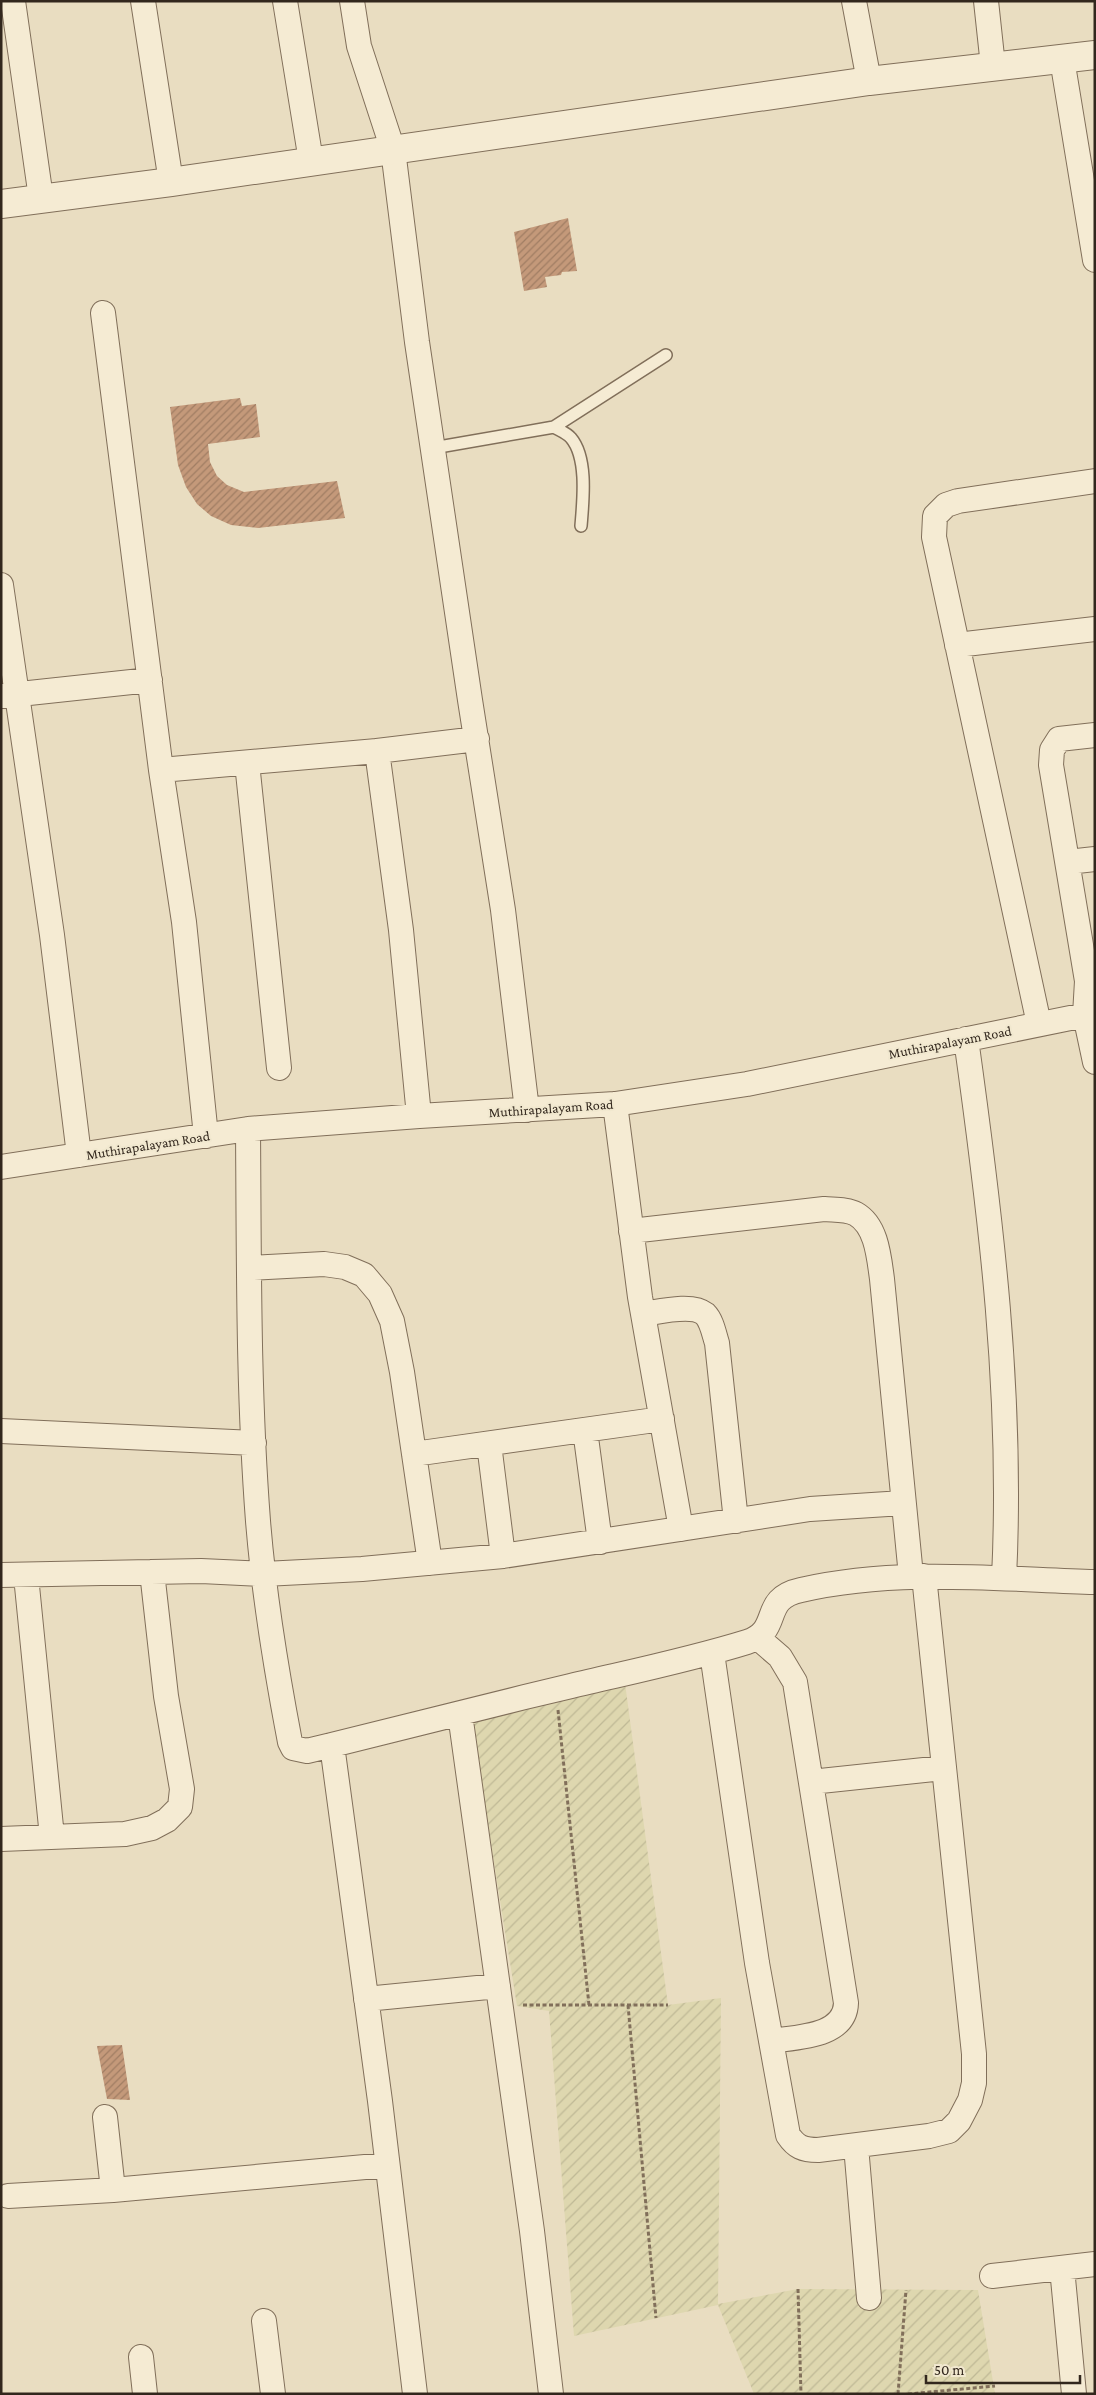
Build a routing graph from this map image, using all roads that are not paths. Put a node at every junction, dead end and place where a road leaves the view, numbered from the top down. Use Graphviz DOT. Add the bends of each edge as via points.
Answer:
graph roads {
  1 [pos="13,1"];
  2 [pos="143,1"];
  3 [pos="286,1"];
  4 [pos="352,1"];
  5 [pos="854,1"];
  6 [pos="986,1"];
  7 [pos="1095,55"];
  8 [pos="1062,59"];
  9 [pos="993,66"];
  10 [pos="869,81"];
  11 [pos="393,150"];
  12 [pos="312,161"];
  13 [pos="171,182"];
  14 [pos="42,198"];
  15 [pos="1,204"];
  16 [pos="1095,260"];
  17 [pos="103,313"];
  18 [pos="666,355"];
  19 [pos="554,427"];
  20 [pos="433,448"];
  21 [pos="1095,482"];
  22 [pos="581,526"];
  23 [pos="1,585"];
  24 [pos="1095,629"];
  25 [pos="957,645"];
  26 [pos="150,680"];
  27 [pos="10,695"];
  28 [pos="1095,735"];
  29 [pos="477,739"];
  30 [pos="377,751"];
  31 [pos="247,763"];
  32 [pos="161,770"];
  33 [pos="1095,859"];
  34 [pos="1068,862"];
  35 [pos="1090,1014"];
  36 [pos="1039,1024"];
  37 [pos="966,1039"];
  38 [pos="1095,1062"];
  39 [pos="279,1068"];
  40 [pos="615,1104"];
  41 [pos="527,1110"];
  42 [pos="419,1116"];
  43 [pos="248,1129"];
  44 [pos="206,1136"];
  45 [pos="79,1155"];
  46 [pos="1,1166"];
  47 [pos="631,1231"];
  48 [pos="250,1268"];
  49 [pos="643,1314"];
  50 [pos="662,1419"];
  51 [pos="585,1430"];
  52 [pos="1,1431"];
  53 [pos="254,1443"];
  54 [pos="489,1444"];
  55 [pos="414,1454"];
  56 [pos="903,1503"];
  57 [pos="736,1520"];
  58 [pos="681,1529"];
  59 [pos="600,1542"];
  60 [pos="503,1556"];
  61 [pos="430,1564"];
  62 [pos="152,1572"];
  63 [pos="264,1574"];
  64 [pos="1,1575"];
  65 [pos="26,1576"];
  66 [pos="918,1576"];
  67 [pos="1004,1578"];
  68 [pos="1095,1582"];
  69 [pos="758,1638"];
  70 [pos="712,1653"];
  71 [pos="460,1714"];
  72 [pos="332,1745"];
  73 [pos="943,1768"];
  74 [pos="811,1782"];
  75 [pos="52,1837"];
  76 [pos="1,1839"];
  77 [pos="498,1986"];
  78 [pos="366,1999"];
  79 [pos="771,2041"];
  80 [pos="105,2117"];
  81 [pos="856,2146"];
  82 [pos="387,2165"];
  83 [pos="113,2190"];
  84 [pos="8,2196"];
  85 [pos="1095,2264"];
  86 [pos="1062,2268"];
  87 [pos="992,2276"];
  88 [pos="869,2298"];
  89 [pos="264,2321"];
  90 [pos="141,2357"];
  91 [pos="145,2394"];
  92 [pos="273,2394"];
  93 [pos="415,2394"];
  94 [pos="551,2394"];
  95 [pos="1074,2394"];
  1 -- 14 [label="street"];
  2 -- 13 [label="street"];
  3 -- 12 [label="street"];
  4 -- 11 [label="street" via="358,46"];
  5 -- 10 [label="street"];
  6 -- 9 [label="street"];
  7 -- 8 [label="street"];
  8 -- 9 [label="street"];
  8 -- 16 [label="street"];
  9 -- 10 [label="street"];
  10 -- 11 [label="street"];
  11 -- 12 [label="street"];
  11 -- 20 [label="street"];
  12 -- 13 [label="street"];
  13 -- 14 [label="street"];
  14 -- 15 [label="street"];
  17 -- 26 [label="street"];
  18 -- 19 [label="lane"];
  19 -- 20 [label="lane"];
  19 -- 22 [label="lane" via="570,437 579,453 583,490"];
  20 -- 29 [label="street"];
  21 -- 25 [label="street" via="958,501 946,505 935,516 934,537"];
  23 -- 27 [label="street"];
  24 -- 25 [label="street"];
  25 -- 36 [label="street"];
  26 -- 27 [label="street"];
  26 -- 32 [label="street"];
  27 -- 45 [label="street"];
  28 -- 34 [label="street" via="1059,739 1052,750 1051,766"];
  29 -- 30 [label="street"];
  29 -- 41 [label="street" via="503,910"];
  30 -- 31 [label="street"];
  30 -- 42 [label="street" via="401,930"];
  31 -- 32 [label="street"];
  31 -- 39 [label="street"];
  32 -- 44 [label="street" via="184,922"];
  33 -- 34 [label="street"];
  34 -- 35 [label="street"];
  35 -- 36 [label="street, Muthirapalayam Road"];
  35 -- 38 [label="street"];
  36 -- 37 [label="street, Muthirapalayam Road"];
  37 -- 40 [label="street, Muthirapalayam Road" via="747,1084"];
  37 -- 67 [label="street" via="986,1184 1003,1360 1007,1520"];
  40 -- 41 [label="street, Muthirapalayam Road"];
  40 -- 47 [label="street"];
  41 -- 42 [label="street, Muthirapalayam Road"];
  42 -- 43 [label="street, Muthirapalayam Road"];
  43 -- 44 [label="street, Muthirapalayam Road"];
  43 -- 48 [label="street"];
  44 -- 45 [label="street, Muthirapalayam Road"];
  45 -- 46 [label="street, Muthirapalayam Road"];
  47 -- 49 [label="street"];
  47 -- 56 [label="street" via="824,1209 855,1213 866,1222 879,1254"];
  48 -- 53 [label="street"];
  48 -- 55 [label="street" via="324,1264 345,1267 364,1275 380,1294 392,1321"];
  49 -- 50 [label="street"];
  49 -- 57 [label="street" via="682,1308 696,1310 705,1314 713,1327"];
  50 -- 51 [label="street"];
  50 -- 58 [label="street"];
  51 -- 54 [label="street"];
  51 -- 59 [label="street"];
  52 -- 53 [label="street"];
  53 -- 63 [label="street"];
  54 -- 55 [label="street"];
  54 -- 60 [label="street"];
  55 -- 61 [label="street"];
  56 -- 57 [label="street" via="810,1509"];
  56 -- 66 [label="street"];
  57 -- 58 [label="street"];
  58 -- 59 [label="street"];
  59 -- 60 [label="street"];
  60 -- 61 [label="street"];
  61 -- 63 [label="street"];
  62 -- 63 [label="street"];
  62 -- 65 [label="street"];
  62 -- 75 [label="street" via="166,1696 182,1790 180,1808 152,1828 125,1834"];
  63 -- 72 [label="street" via="272,1649 290,1742 300,1750"];
  64 -- 65 [label="street"];
  65 -- 75 [label="street"];
  66 -- 67 [label="street"];
  66 -- 69 [label="street" via="790,1592 775,1604 769,1626"];
  66 -- 73 [label="street"];
  67 -- 68 [label="street"];
  69 -- 70 [label="street"];
  69 -- 74 [label="street" via="780,1656 795,1682"];
  70 -- 71 [label="street"];
  70 -- 79 [label="street"];
  71 -- 72 [label="street"];
  71 -- 77 [label="street"];
  72 -- 78 [label="street"];
  73 -- 74 [label="street"];
  73 -- 81 [label="street" via="970,2009 974,2082 970,2100 960,2121 949,2131"];
  74 -- 79 [label="street" via="846,2003 845,2014 826,2030"];
  75 -- 76 [label="street"];
  77 -- 78 [label="street"];
  77 -- 94 [label="street"];
  78 -- 82 [label="street"];
  79 -- 81 [label="street" via="783,2118 794,2144 803,2150"];
  80 -- 83 [label="street"];
  81 -- 88 [label="street"];
  82 -- 83 [label="street"];
  82 -- 93 [label="street"];
  83 -- 84 [label="street"];
  85 -- 86 [label="street"];
  86 -- 87 [label="street"];
  86 -- 95 [label="street"];
  89 -- 92 [label="street"];
  90 -- 91 [label="street"];
}
